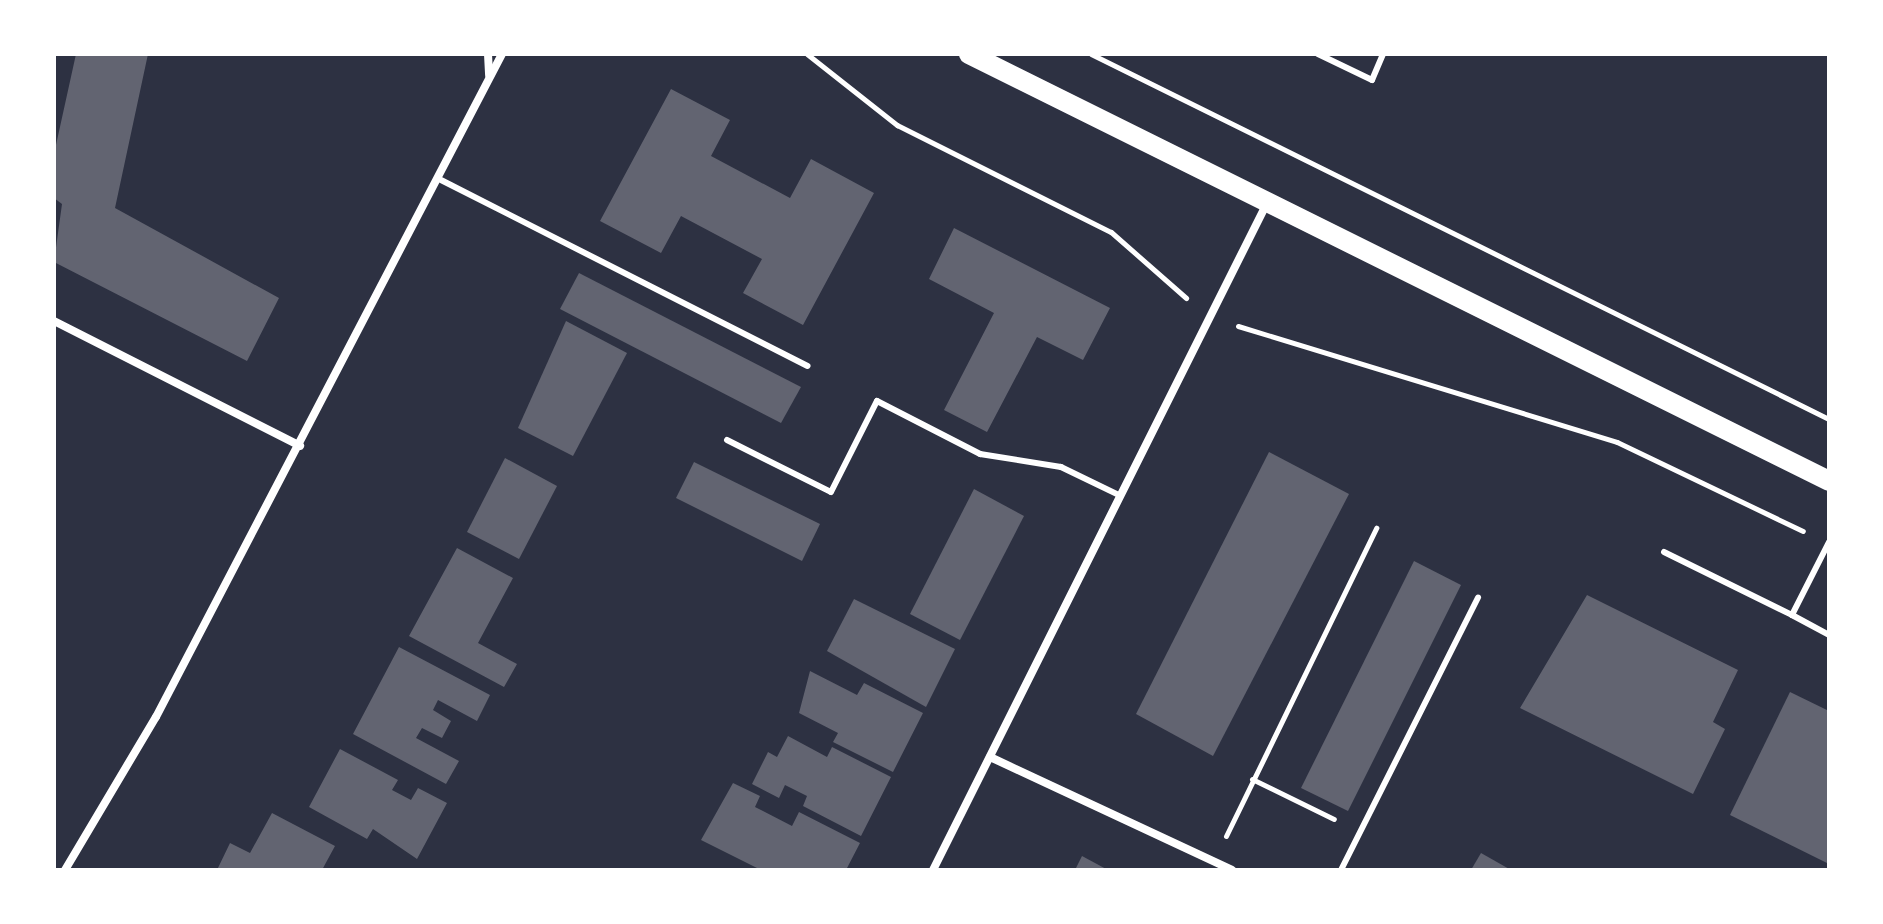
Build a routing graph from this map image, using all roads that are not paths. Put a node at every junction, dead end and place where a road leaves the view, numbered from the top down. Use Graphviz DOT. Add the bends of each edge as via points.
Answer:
graph roads {
  1 [pos="488,54"];
  2 [pos="502,54"];
  3 [pos="969,54"];
  4 [pos="1318,54"];
  5 [pos="1383,54"];
  6 [pos="489,76"];
  7 [pos="441,180"];
  8 [pos="1266,205"];
  9 [pos="54,321"];
  10 [pos="808,366"];
  11 [pos="727,440"];
  12 [pos="300,446"];
  13 [pos="1829,481"];
  14 [pos="1119,495"];
  15 [pos="1829,543"];
  16 [pos="1664,552"];
  17 [pos="1478,598"];
  18 [pos="1792,615"];
  19 [pos="1829,635"];
  20 [pos="990,757"];
  21 [pos="65,870"];
  22 [pos="933,870"];
  23 [pos="1232,870"];
  24 [pos="1341,870"];
  1 -- 6 [label="street"];
  2 -- 6 [label="street"];
  3 -- 8 [label="main road"];
  4 -- 5 [label="lane" via="1372,80"];
  6 -- 7 [label="street"];
  7 -- 10 [label="lane"];
  7 -- 12 [label="street"];
  8 -- 13 [label="main road"];
  8 -- 14 [label="street"];
  9 -- 12 [label="street"];
  11 -- 14 [label="lane" via="831,492 877,401 980,454 1061,467"];
  12 -- 21 [label="street"];
  14 -- 20 [label="street"];
  15 -- 18 [label="lane"];
  16 -- 18 [label="lane"];
  17 -- 24 [label="lane"];
  18 -- 19 [label="lane"];
  20 -- 22 [label="street"];
  20 -- 23 [label="street"];
}
